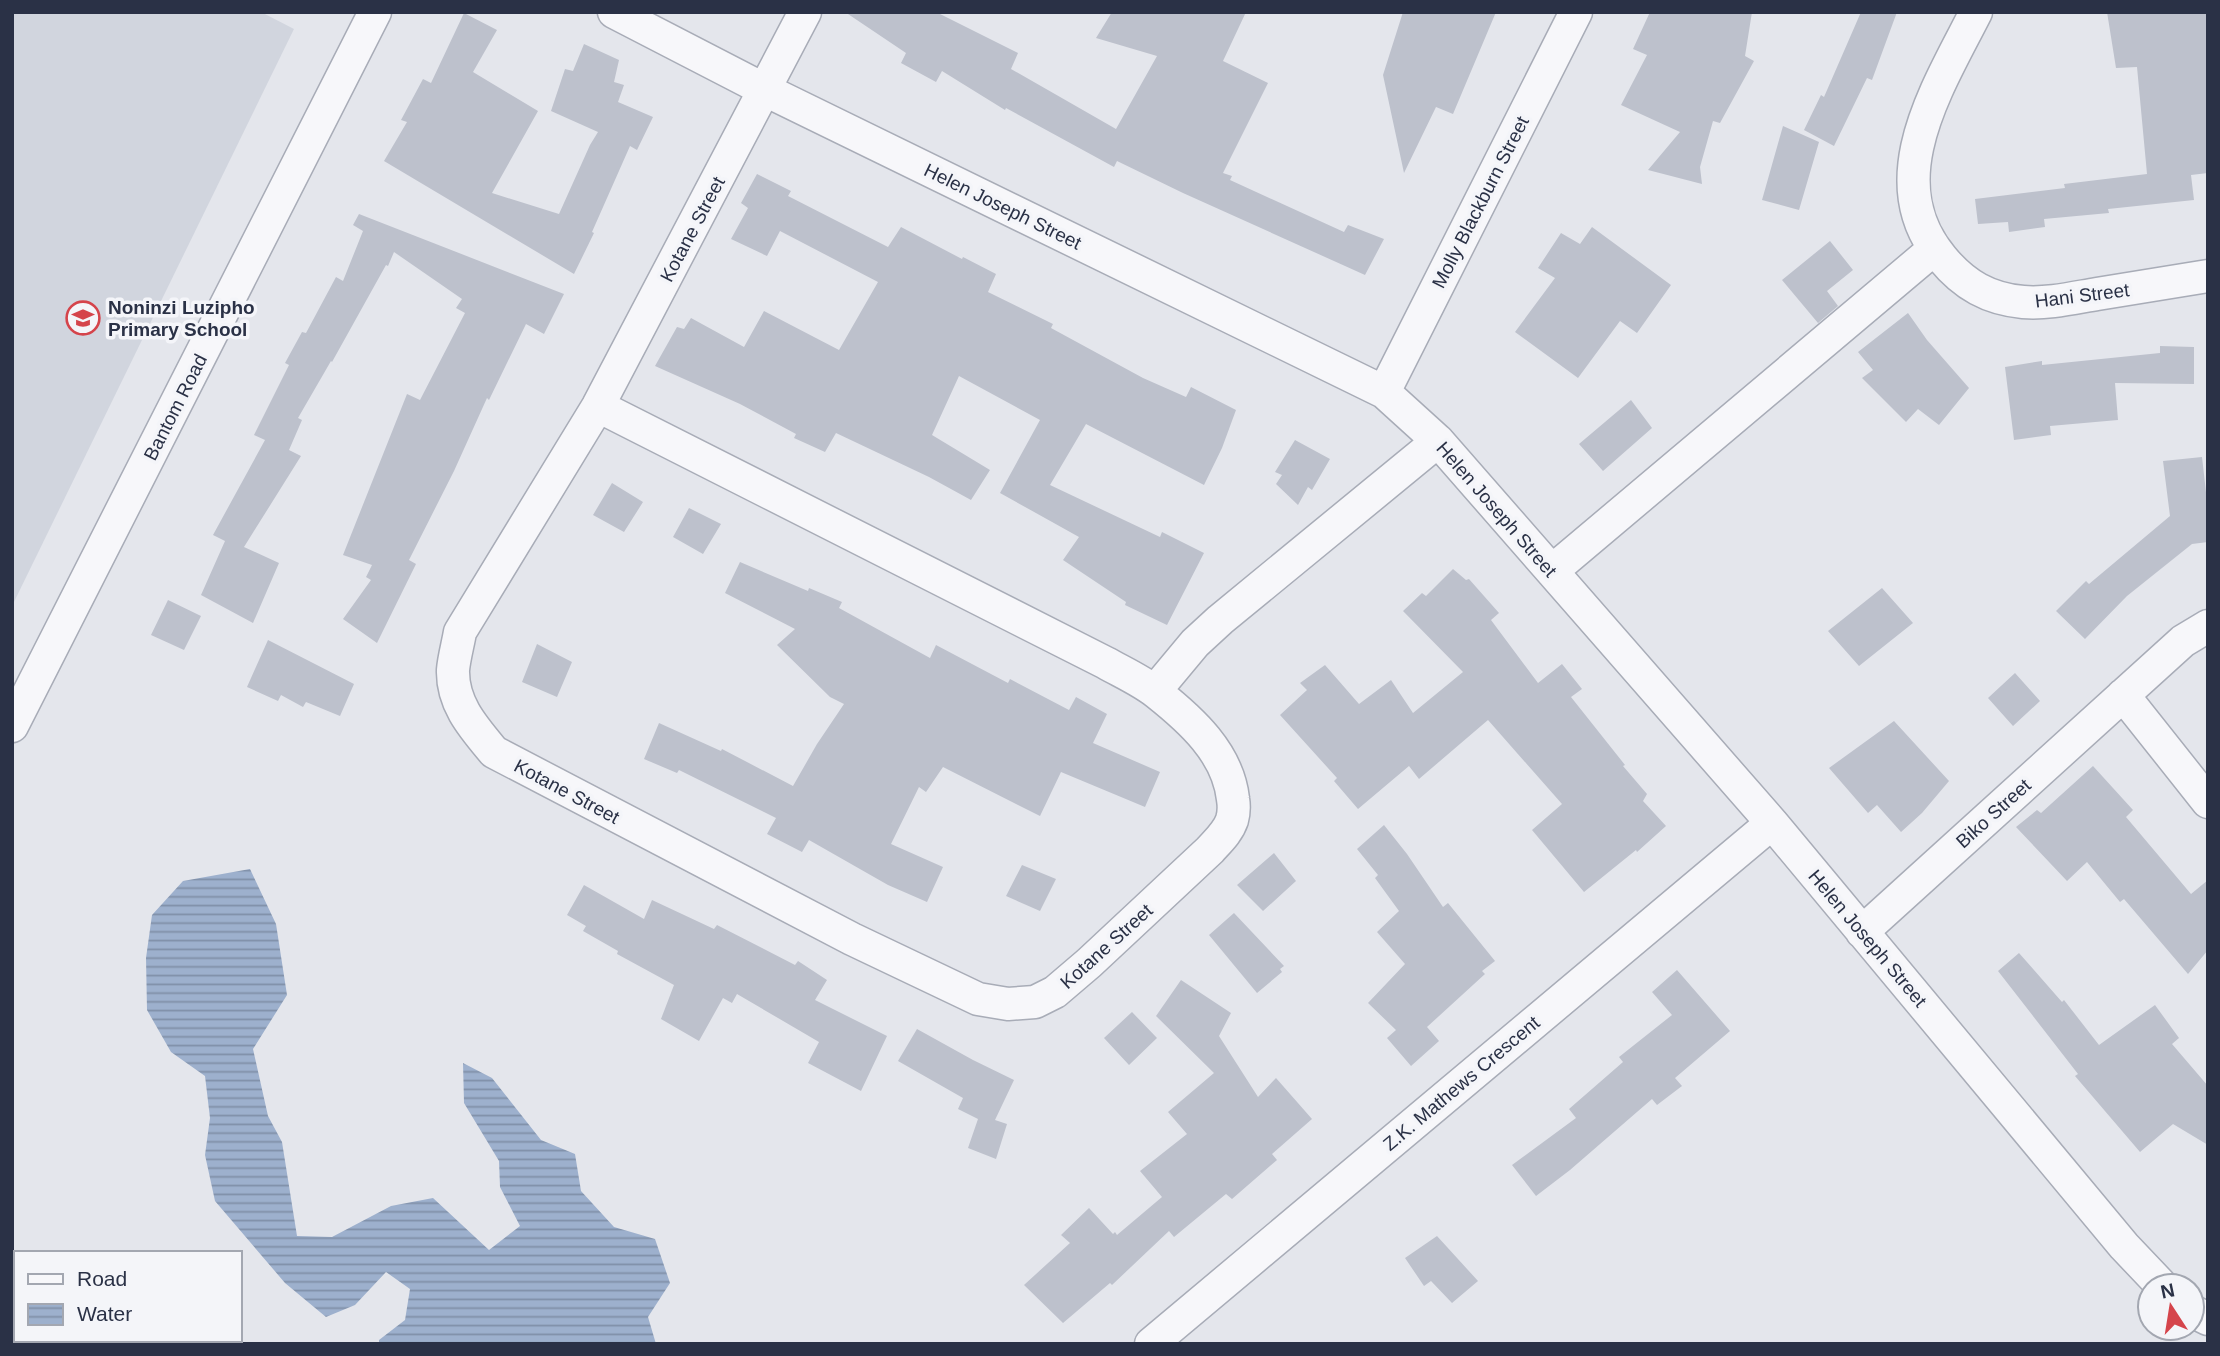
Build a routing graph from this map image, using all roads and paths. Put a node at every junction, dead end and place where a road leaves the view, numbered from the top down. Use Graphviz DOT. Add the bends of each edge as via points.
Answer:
graph roads {
  1 [pos="375,12"];
  2 [pos="614,12"];
  3 [pos="805,12"];
  4 [pos="1576,12"];
  5 [pos="1976,12"];
  6 [pos="765,90"];
  7 [pos="1934,249"];
  8 [pos="2208,276"];
  9 [pos="1384,391"];
  10 [pos="598,406"];
  11 [pos="1438,441"];
  12 [pos="1552,571"];
  13 [pos="2208,626"];
  14 [pos="1155,691"];
  15 [pos="2123,695"];
  16 [pos="12,726"];
  17 [pos="2208,802"];
  18 [pos="1772,823"];
  19 [pos="1862,932"];
  20 [pos="2148,1272"];
  21 [pos="1150,1344"];
  1 -- 16 [label="street, Bantom Road"];
  2 -- 6 [label="street, Helen Joseph Street"];
  3 -- 6 [label="street, Kotane Street"];
  4 -- 9 [label="street, Molly Blackburn Street"];
  5 -- 7 [label="street, Hani Street" via="1914,154 1916,203"];
  6 -- 9 [label="street, Helen Joseph Street"];
  6 -- 10 [label="street, Kotane Street"];
  7 -- 8 [label="street, Hani Street" via="1954,274 1973,287 1995,297 2025,302"];
  7 -- 12 [label="street"];
  9 -- 11 [label="street, Helen Joseph Street"];
  10 -- 14 [label="street, Kotane Street"];
  10 -- 14 [label="street, Kotane Street" via="460,632 453,670 456,695 468,721 494,752 852,939 978,999 1035,1002 1055,992 1210,850 1233,818 1232,788 1218,753"];
  11 -- 12 [label="street, Helen Joseph Street"];
  11 -- 14 [label="street" via="1220,620"];
  12 -- 18 [label="street, Helen Joseph Street"];
  13 -- 15 [label="street, Biko Street" via="2183,641"];
  15 -- 17 [label="street"];
  15 -- 19 [label="street, Biko Street"];
  18 -- 19 [label="street, Helen Joseph Street"];
  18 -- 21 [label="street, Z.K. Mathews Crescent"];
  19 -- 20 [label="street, Helen Joseph Street"];
}
